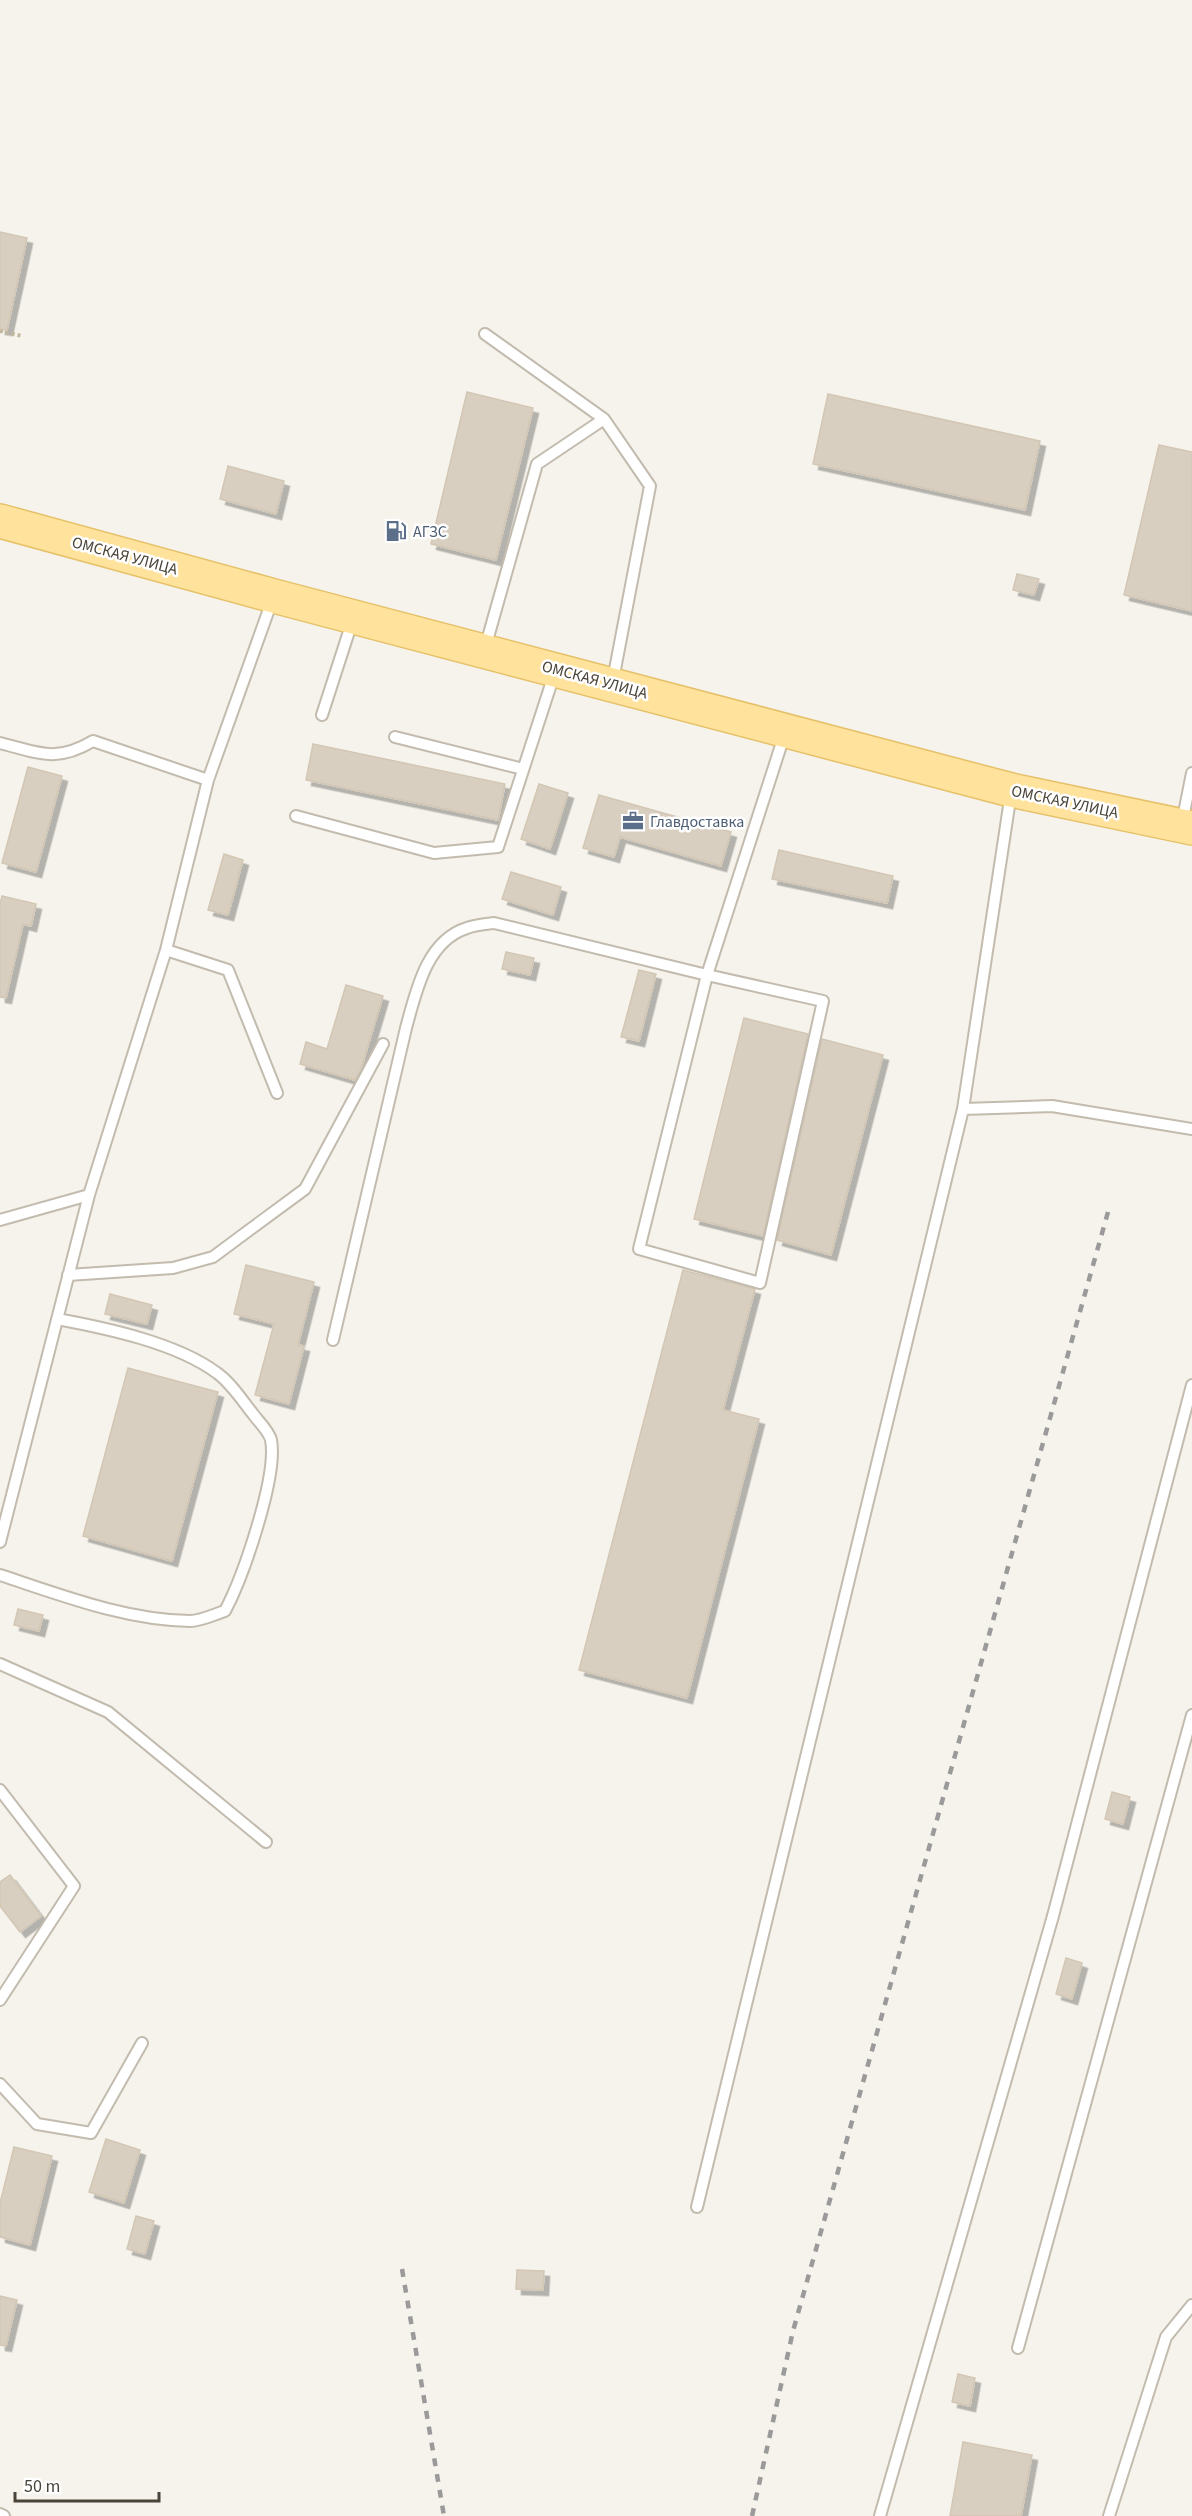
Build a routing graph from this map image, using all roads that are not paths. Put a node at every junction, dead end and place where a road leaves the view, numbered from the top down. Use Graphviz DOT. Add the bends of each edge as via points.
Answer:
graph roads {
  1 [pos="486,334"];
  2 [pos="604,419"];
  3 [pos="0,521"];
  4 [pos="274,596"];
  5 [pos="354,616"];
  6 [pos="485,650"];
  7 [pos="556,669"];
  8 [pos="612,684"];
  9 [pos="322,714"];
  10 [pos="786,730"];
  11 [pos="395,737"];
  12 [pos="0,743"];
  13 [pos="523,769"];
  14 [pos="1192,773"];
  15 [pos="208,780"];
  16 [pos="1011,790"];
  17 [pos="297,816"];
  18 [pos="1187,827"];
  19 [pos="166,950"];
  20 [pos="707,975"];
  21 [pos="383,1044"];
  22 [pos="277,1093"];
  23 [pos="963,1109"];
  24 [pos="1192,1129"];
  25 [pos="88,1195"];
  26 [pos="0,1220"];
  27 [pos="68,1275"];
  28 [pos="57,1319"];
  29 [pos="333,1340"];
  30 [pos="1192,1384"];
  31 [pos="0,1542"];
  32 [pos="0,1575"];
  33 [pos="0,1664"];
  34 [pos="1192,1715"];
  35 [pos="0,1790"];
  36 [pos="267,1842"];
  37 [pos="0,2000"];
  38 [pos="142,2043"];
  39 [pos="0,2084"];
  40 [pos="697,2207"];
  41 [pos="1192,2305"];
  42 [pos="1018,2348"];
  43 [pos="0,2514"];
  44 [pos="4,2516"];
  45 [pos="880,2516"];
  46 [pos="1109,2516"];
  1 -- 2 [label="lane"];
  2 -- 6 [label="lane" via="537,464"];
  2 -- 8 [label="lane" via="650,486"];
  3 -- 4 [label="main road, ОМСКАЯ УЛИЦА"];
  4 -- 5 [label="main road, ОМСКАЯ УЛИЦА"];
  4 -- 15 [label="lane"];
  5 -- 6 [label="main road, ОМСКАЯ УЛИЦА"];
  5 -- 9 [label="lane"];
  6 -- 7 [label="main road, ОМСКАЯ УЛИЦА"];
  7 -- 8 [label="main road, ОМСКАЯ УЛИЦА"];
  7 -- 13 [label="lane"];
  8 -- 10 [label="main road, ОМСКАЯ УЛИЦА"];
  10 -- 16 [label="main road, ОМСКАЯ УЛИЦА"];
  10 -- 20 [label="lane"];
  11 -- 13 [label="lane"];
  12 -- 15 [label="lane" via="57,756 74,753 93,741"];
  13 -- 17 [label="lane" via="498,847 434,853"];
  14 -- 18 [label="lane"];
  15 -- 19 [label="lane"];
  16 -- 18 [label="main road, ОМСКАЯ УЛИЦА"];
  16 -- 23 [label="lane"];
  19 -- 22 [label="lane" via="228,970"];
  19 -- 25 [label="lane"];
  20 -- 20 [label="lane" via="639,1248 760,1283 823,1001"];
  20 -- 29 [label="lane" via="494,923 465,928 444,943 430,957 419,981"];
  21 -- 27 [label="lane" via="305,1189 239,1238 213,1257 173,1268"];
  23 -- 24 [label="lane" via="1052,1106"];
  23 -- 40 [label="lane"];
  25 -- 26 [label="lane"];
  25 -- 27 [label="lane"];
  27 -- 28 [label="lane"];
  28 -- 31 [label="lane"];
  28 -- 32 [label="lane" via="180,1351 217,1373 271,1438 272,1472 238,1586 225,1611 192,1621 141,1615 90,1604"];
  30 -- 45 [label="lane" via="1053,1916"];
  33 -- 36 [label="lane" via="108,1712"];
  34 -- 42 [label="lane"];
  35 -- 37 [label="lane" via="74,1886"];
  38 -- 39 [label="lane" via="91,2133 37,2124"];
  41 -- 46 [label="lane" via="1166,2337"];
  43 -- 44 [label="lane"];
}
